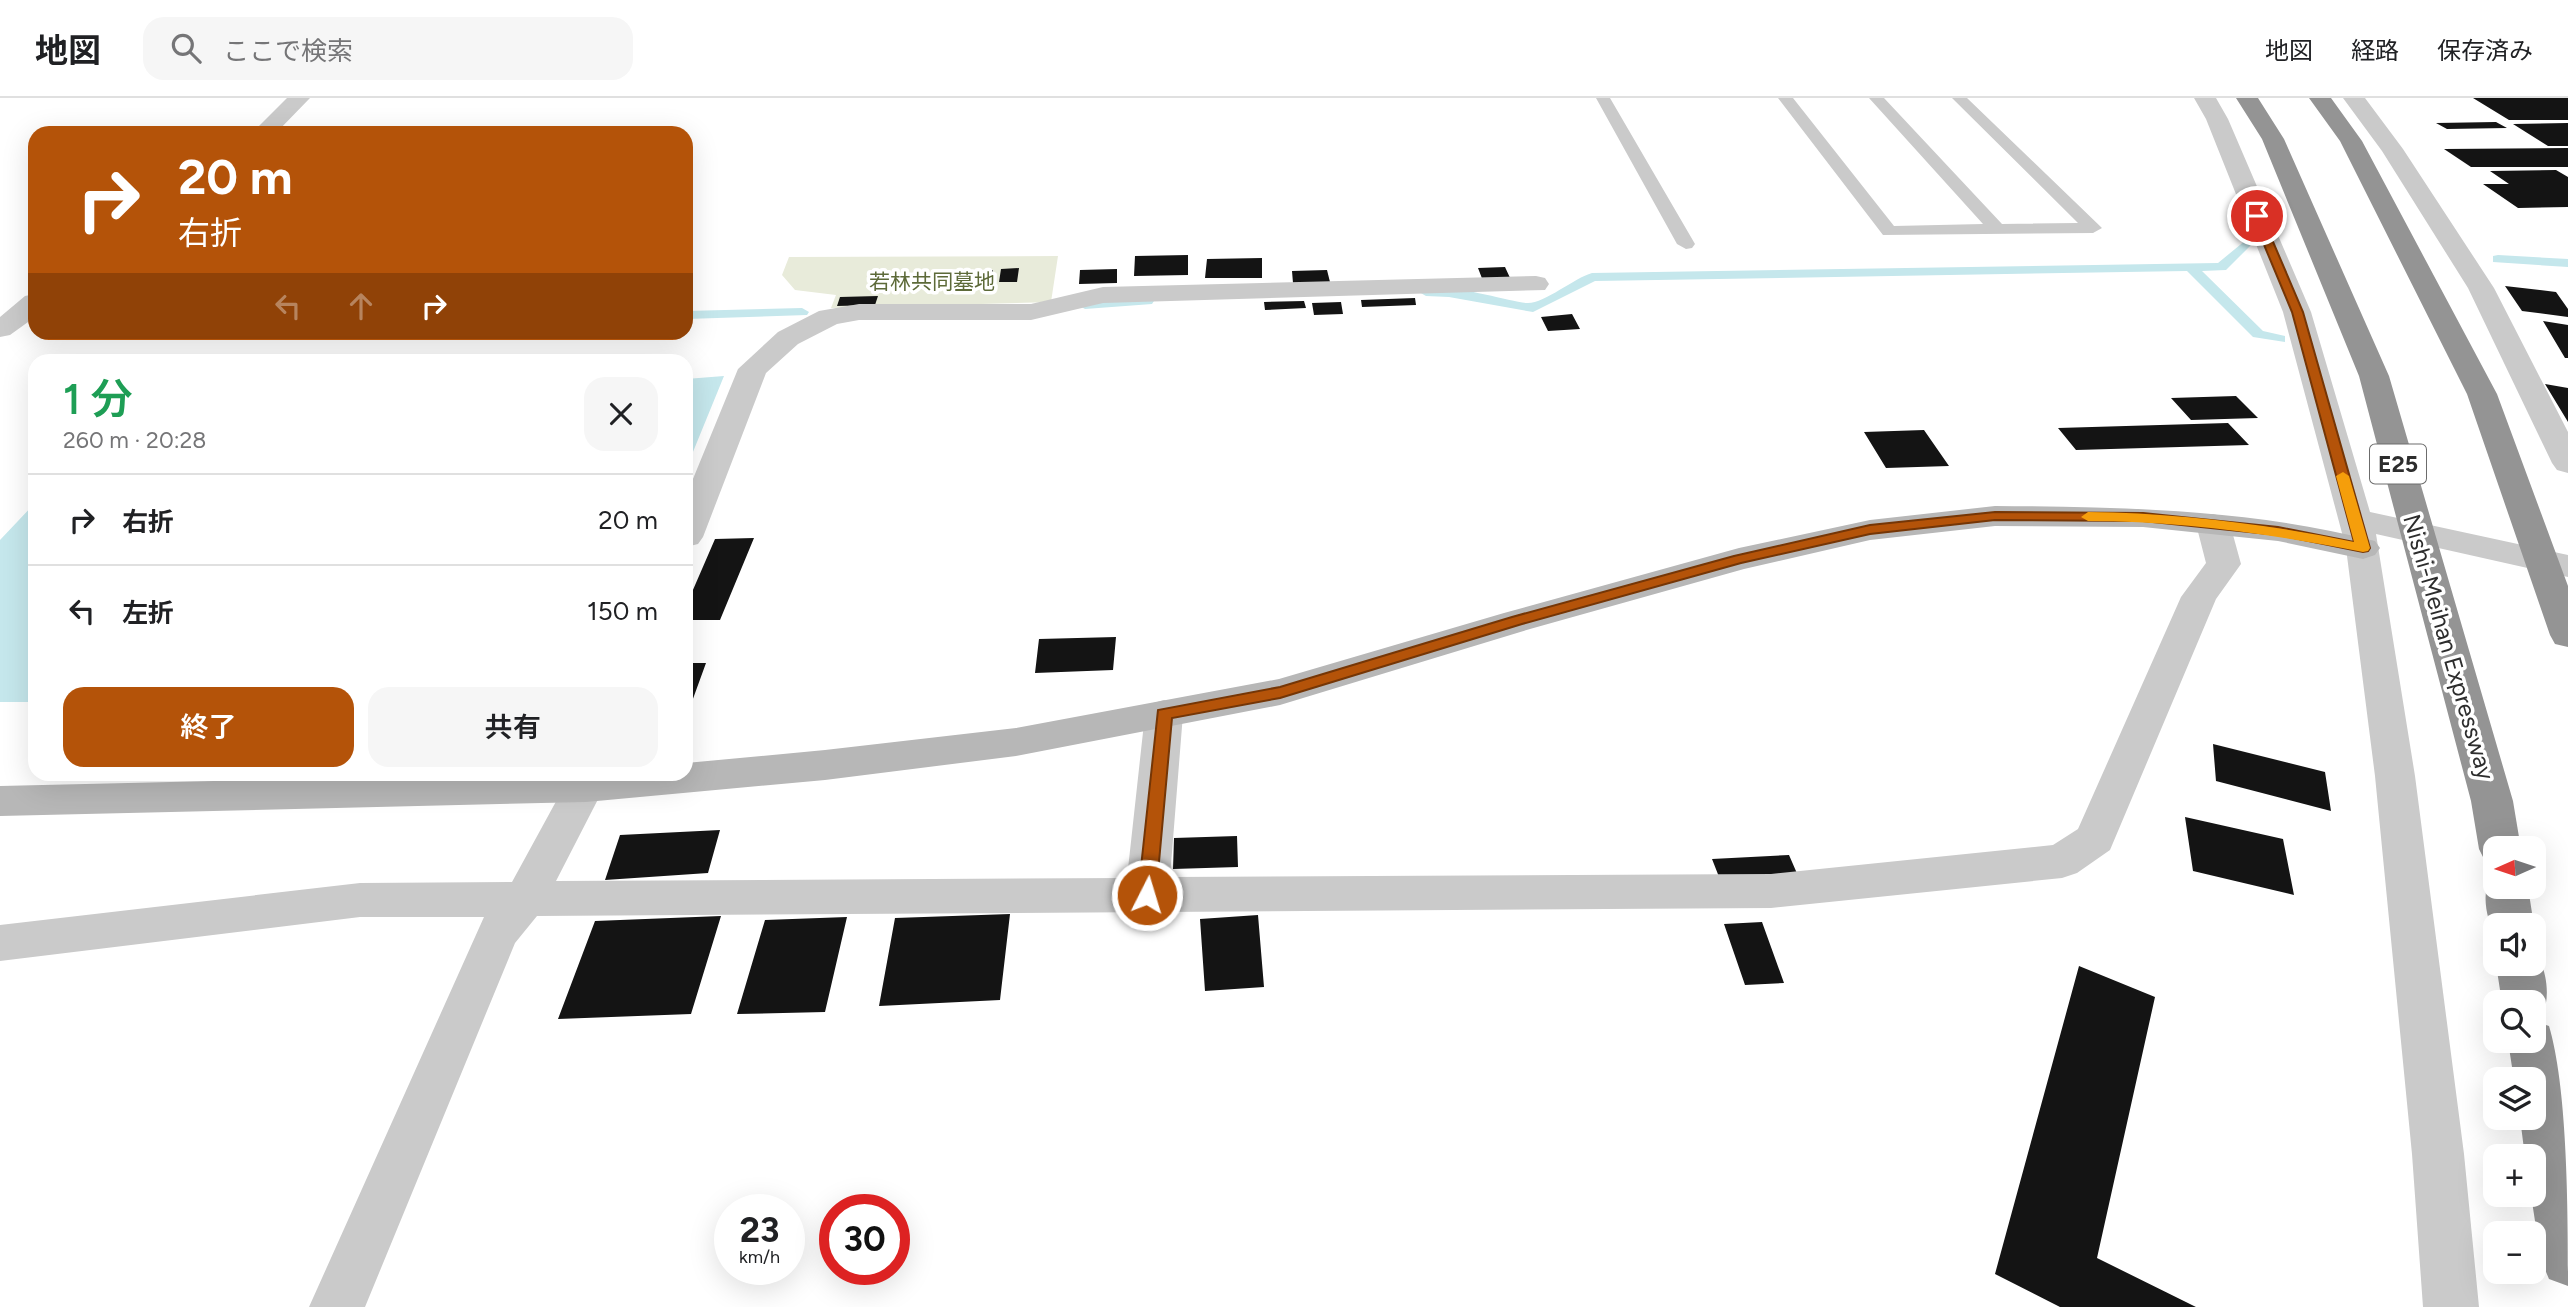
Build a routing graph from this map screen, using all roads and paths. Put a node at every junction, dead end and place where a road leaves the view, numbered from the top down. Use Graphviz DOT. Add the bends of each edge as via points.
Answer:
graph roads {
  1 [pos="299,98"];
  2 [pos="1604,98"];
  3 [pos="1785,98"];
  4 [pos="1876,98"];
  5 [pos="1959,98"];
  6 [pos="2205,98"];
  7 [pos="2247,98"];
  8 [pos="2320,98"];
  9 [pos="2354,98"];
  10 [pos="270,126"];
  11 [pos="1997,229"];
  12 [pos="1686,244"];
  13 [pos="1536,284"];
  14 [pos="28,309"];
  15 [pos="0,329"];
  16 [pos="2568,463"];
  17 [pos="693,519"];
  18 [pos="2213,524"];
  19 [pos="2359,533"];
  20 [pos="2568,566"];
  21 [pos="2568,635"];
  22 [pos="1164,714"];
  23 [pos="693,773"];
  24 [pos="560,781"];
  25 [pos="587,781"];
  26 [pos="0,801"];
  27 [pos="2498,836"];
  28 [pos="1147,895"];
  29 [pos="525,899"];
  30 [pos="0,943"];
  31 [pos="2534,1053"];
  32 [pos="2568,1261"];
  33 [pos="337,1307"];
  34 [pos="2451,1307"];
  1 -- 10 [label="street"];
  2 -- 12 [label="lane"];
  3 -- 11 [label="lane" via="1889,231"];
  4 -- 11 [label="lane"];
  5 -- 11 [label="lane" via="2093,228"];
  6 -- 19 [label="street" via="2297,312"];
  7 -- 27 [label="highway, Nishi-Meihan Expressway / E25" via="2273,139 2374,376"];
  8 -- 21 [label="highway" via="2351,141 2482,394"];
  9 -- 16 [label="street" via="2481,288"];
  13 -- 17 [label="street" via="1103,295 1031,312 859,312 830,317 788,338 753,369"];
  14 -- 15 [label="street"];
  18 -- 19 [label="street"];
  18 -- 22 [label="street" via="2143,517 1995,516 1870,530 1739,559 1280,692"];
  18 -- 28 [label="street" via="2224,564 2199,597 2095,839 2062,861 1771,891"];
  19 -- 20 [label="street"];
  19 -- 34 [label="street" via="2398,803"];
  22 -- 23 [label="street" via="1016,742 825,765"];
  22 -- 28 [label="street"];
  24 -- 26 [label="street"];
  25 -- 29 [label="street"];
  28 -- 29 [label="street"];
  29 -- 30 [label="street" via="360,900"];
  29 -- 33 [label="street" via="498,933"];
  31 -- 32 [label="highway"];
}
